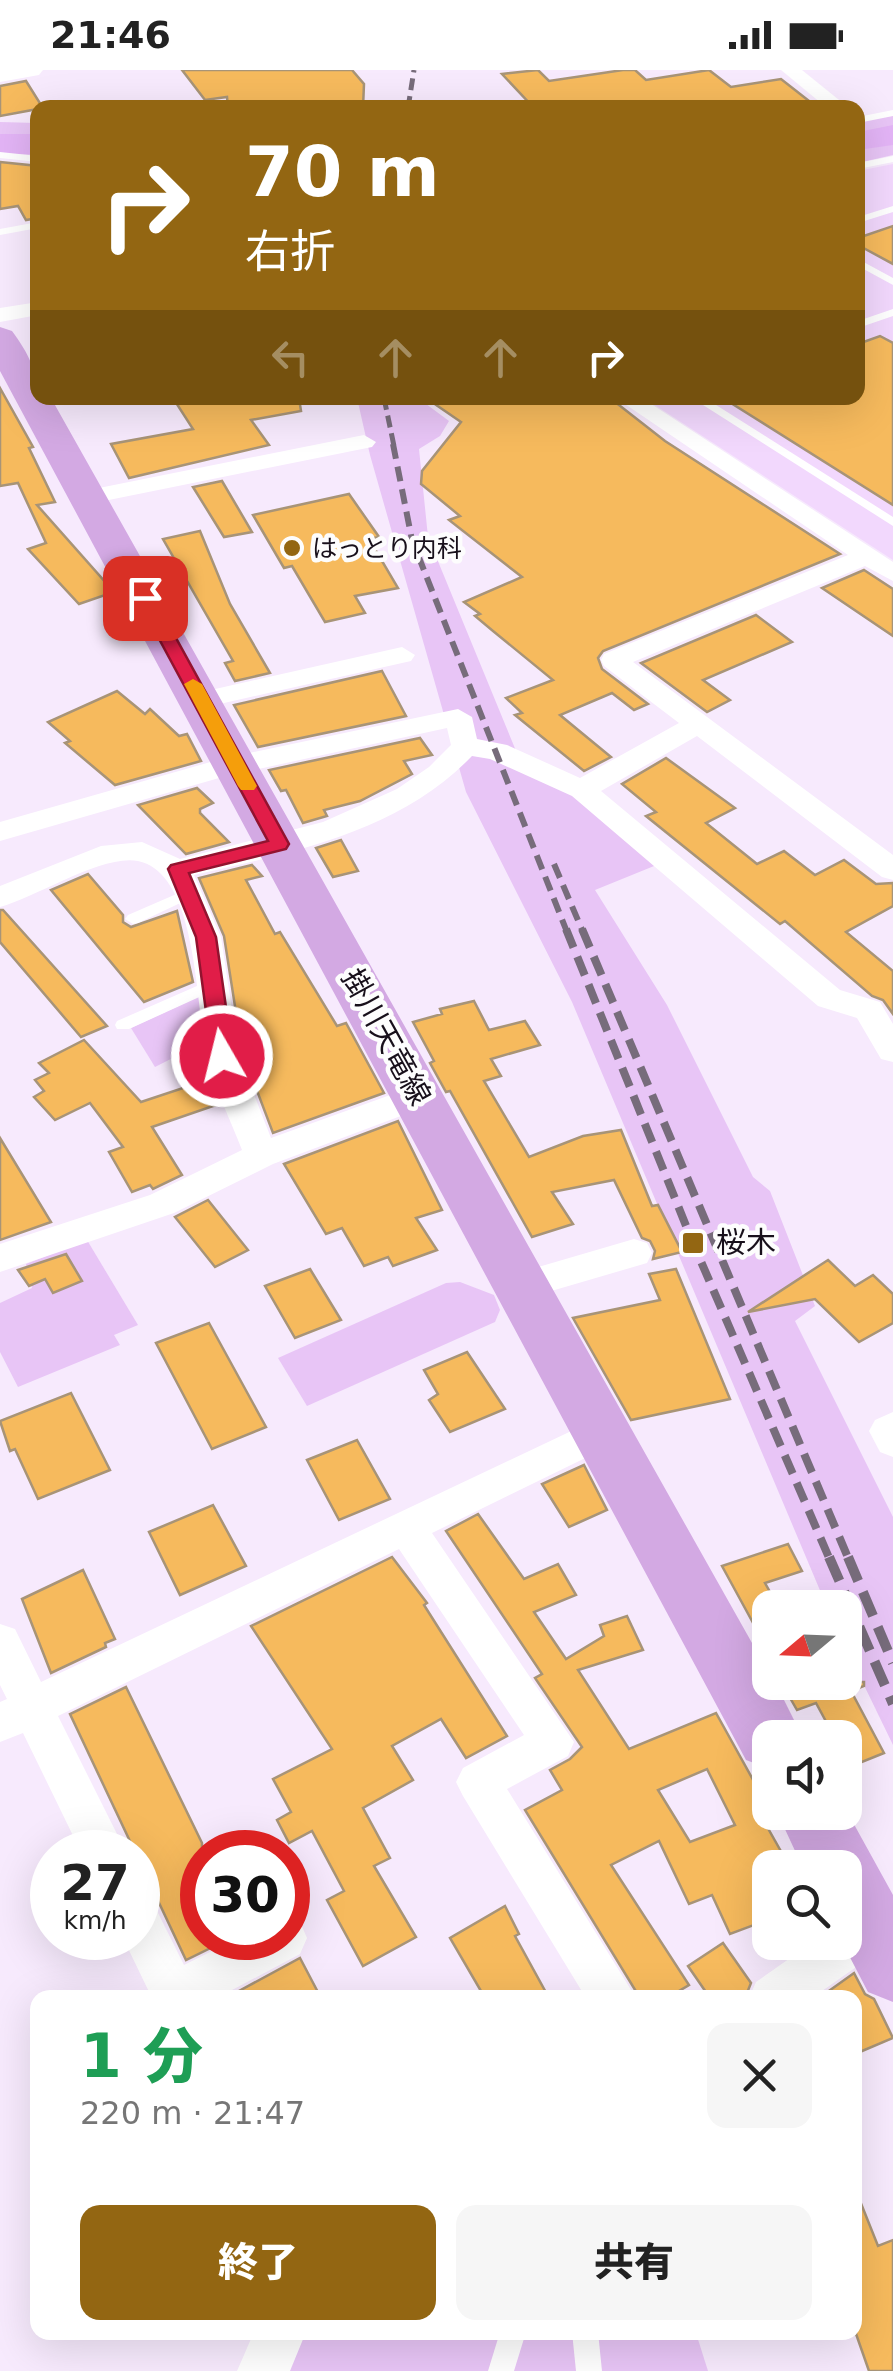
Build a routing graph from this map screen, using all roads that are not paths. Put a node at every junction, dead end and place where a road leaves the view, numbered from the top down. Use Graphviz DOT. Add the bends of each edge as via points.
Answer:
graph roads {
  1 [pos="30,70"];
  2 [pos="790,70"];
  3 [pos="0,75"];
  4 [pos="829,100"];
  5 [pos="893,113"];
  6 [pos="865,119"];
  7 [pos="0,156"];
  8 [pos="30,158"];
  9 [pos="893,159"];
  10 [pos="865,165"];
  11 [pos="893,209"];
  12 [pos="865,218"];
  13 [pos="30,226"];
  14 [pos="0,232"];
  15 [pos="865,266"];
  16 [pos="893,282"];
  17 [pos="30,309"];
  18 [pos="893,312"];
  19 [pos="0,315"];
  20 [pos="865,322"];
  21 [pos="0,338"];
  22 [pos="30,392"];
  23 [pos="38,405"];
  24 [pos="638,405"];
  25 [pos="709,405"];
  26 [pos="364,442"];
  27 [pos="89,497"];
  28 [pos="893,522"];
  29 [pos="868,556"];
  30 [pos="893,573"];
  31 [pos="402,656"];
  32 [pos="202,700"];
  33 [pos="698,724"];
  34 [pos="466,746"];
  35 [pos="236,765"];
  36 [pos="582,790"];
  37 [pos="0,832"];
  38 [pos="280,844"];
  39 [pos="893,870"];
  40 [pos="183,881"];
  41 [pos="0,897"];
  42 [pos="133,919"];
  43 [pos="212,984"];
  44 [pos="122,1025"];
  45 [pos="893,1051"];
  46 [pos="418,1096"];
  47 [pos="261,1155"];
  48 [pos="634,1253"];
  49 [pos="0,1258"];
  50 [pos="524,1285"];
  51 [pos="893,1428"];
  52 [pos="603,1432"];
  53 [pos="893,1441"];
  54 [pos="406,1527"];
  55 [pos="0,1642"];
  56 [pos="16,1715"];
  57 [pos="760,1720"];
  58 [pos="90,1830"];
  59 [pos="878,1934"];
  60 [pos="157,1960"];
  61 [pos="242,1960"];
  62 [pos="172,1990"];
  63 [pos="186,1990"];
  64 [pos="608,1990"];
  65 [pos="785,1990"];
  66 [pos="278,2340"];
  67 [pos="511,2340"];
  68 [pos="586,2340"];
  69 [pos="263,2371"];
  70 [pos="501,2371"];
  71 [pos="589,2371"];
  1 -- 3 [label="street"];
  2 -- 4 [label="street"];
  5 -- 6 [label="lane"];
  7 -- 8 [label="lane"];
  9 -- 10 [label="lane"];
  11 -- 12 [label="lane"];
  13 -- 14 [label="lane"];
  15 -- 16 [label="lane"];
  17 -- 19 [label="street"];
  18 -- 20 [label="lane"];
  21 -- 22 [label="main road, 掛川天竜線"];
  23 -- 27 [label="main road, 掛川天竜線"];
  24 -- 29 [label="street"];
  25 -- 28 [label="lane"];
  26 -- 27 [label="street"];
  27 -- 32 [label="main road, 掛川天竜線"];
  29 -- 30 [label="street"];
  29 -- 33 [label="street" via="614,660"];
  31 -- 32 [label="street"];
  32 -- 35 [label="main road, 掛川天竜線"];
  33 -- 36 [label="street"];
  33 -- 39 [label="street"];
  34 -- 35 [label="street" via="458,716"];
  34 -- 36 [label="street" via="497,751"];
  34 -- 38 [label="street" via="417,793"];
  35 -- 37 [label="street"];
  35 -- 38 [label="main road, 掛川天竜線"];
  36 -- 45 [label="street" via="829,998 869,1010"];
  38 -- 40 [label="street"];
  38 -- 46 [label="main road, 掛川天竜線"];
  40 -- 41 [label="street" via="142,851 101,856"];
  40 -- 42 [label="lane"];
  40 -- 43 [label="street" via="206,937"];
  43 -- 44 [label="lane"];
  43 -- 47 [label="street" via="222,1056"];
  46 -- 47 [label="street"];
  46 -- 50 [label="main road, 掛川天竜線"];
  47 -- 49 [label="street" via="162,1204"];
  48 -- 50 [label="street"];
  50 -- 52 [label="main road, 掛川天竜線"];
  51 -- 53 [label="street"];
  52 -- 54 [label="street"];
  52 -- 57 [label="main road, 掛川天竜線"];
  54 -- 56 [label="street"];
  54 -- 64 [label="street" via="553,1742 478,1782"];
  55 -- 56 [label="street"];
  56 -- 58 [label="street"];
  59 -- 65 [label="street"];
  60 -- 62 [label="street"];
  61 -- 63 [label="street"];
  66 -- 69 [label="street"];
  67 -- 70 [label="lane"];
  68 -- 71 [label="lane"];
}
